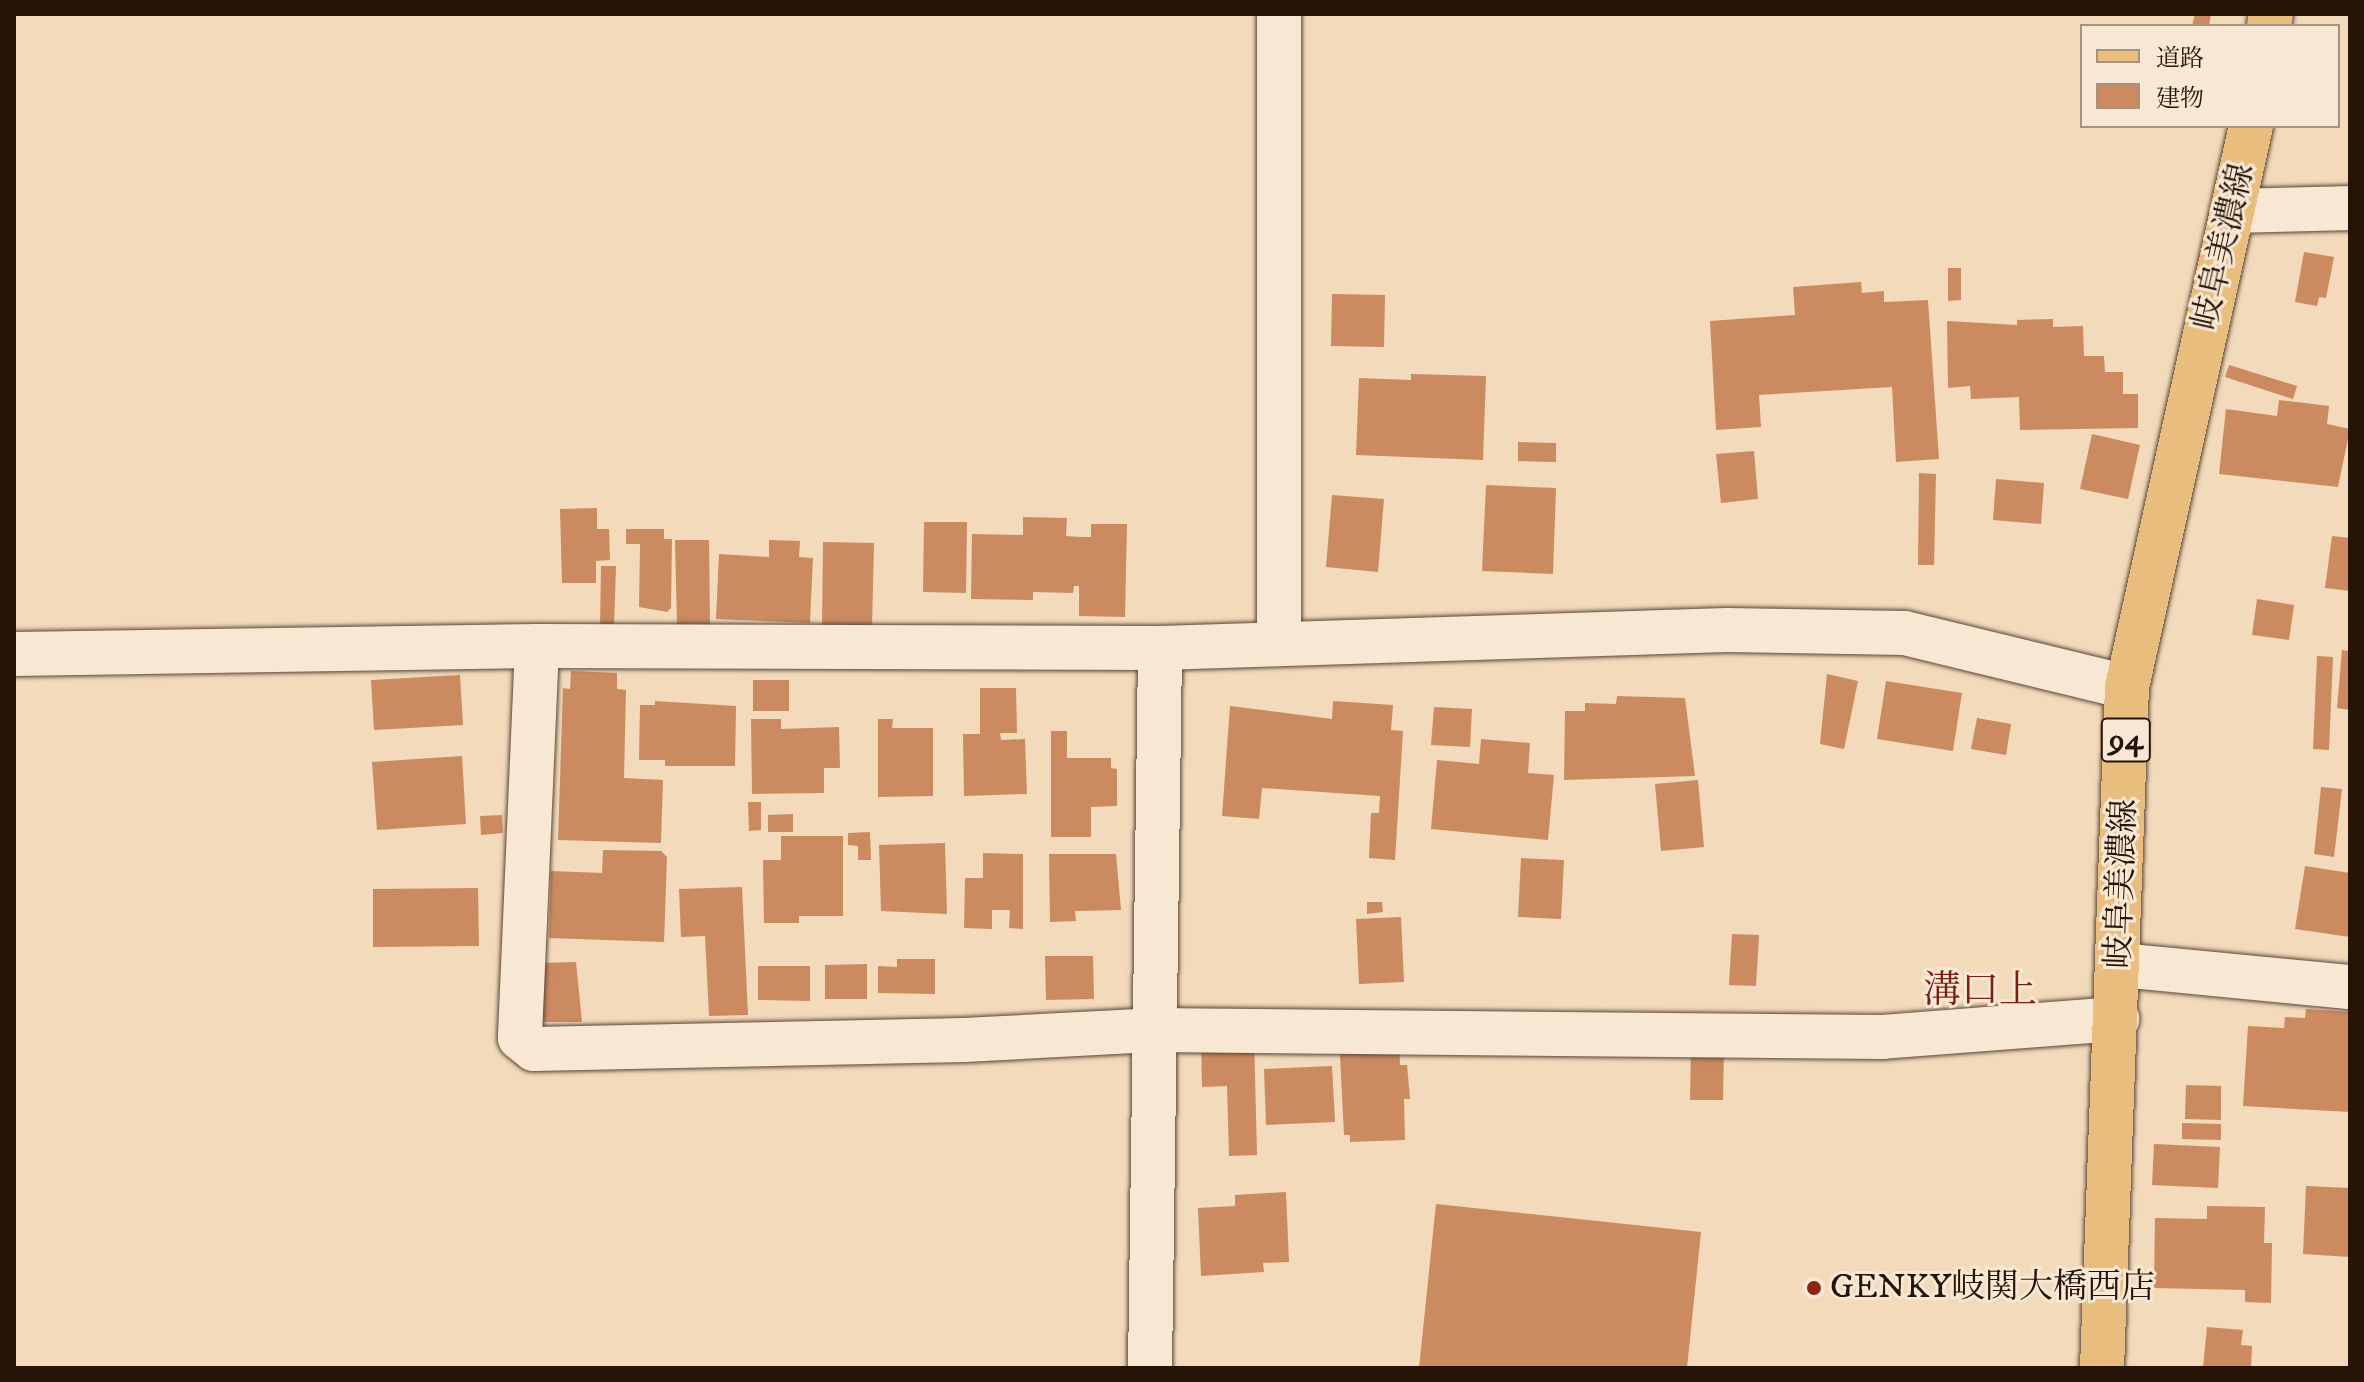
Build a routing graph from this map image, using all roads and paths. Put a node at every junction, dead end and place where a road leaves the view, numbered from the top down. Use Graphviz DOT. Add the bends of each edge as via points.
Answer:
graph roads {
  1 [pos="1279,14"];
  2 [pos="2251,128"];
  3 [pos="2350,208"];
  4 [pos="2235,211"];
  5 [pos="1279,644"];
  6 [pos="537,646"];
  7 [pos="1160,648"];
  8 [pos="14,654"];
  9 [pos="2127,687"];
  10 [pos="2120,965"];
  11 [pos="2350,987"];
  12 [pos="2117,1019"];
  13 [pos="1153,1030"];
  14 [pos="1150,1368"];
  15 [pos="2102,1368"];
  1 -- 5 [label="street"];
  2 -- 4 [label="main road, 岐阜美濃線 / 94"];
  3 -- 4 [label="street"];
  4 -- 9 [label="main road, 岐阜美濃線 / 94" via="2194,372"];
  5 -- 7 [label="street"];
  5 -- 9 [label="street" via="1727,630 1905,633"];
  6 -- 7 [label="street"];
  6 -- 8 [label="street"];
  6 -- 13 [label="street" via="520,1038 534,1049 964,1040"];
  7 -- 13 [label="street"];
  9 -- 10 [label="main road, 岐阜美濃線 / 94"];
  10 -- 11 [label="street"];
  10 -- 12 [label="main road, 岐阜美濃線 / 94"];
  12 -- 13 [label="street" via="1882,1037"];
  12 -- 15 [label="main road, 岐阜美濃線 / 94"];
  13 -- 14 [label="street"];
}
